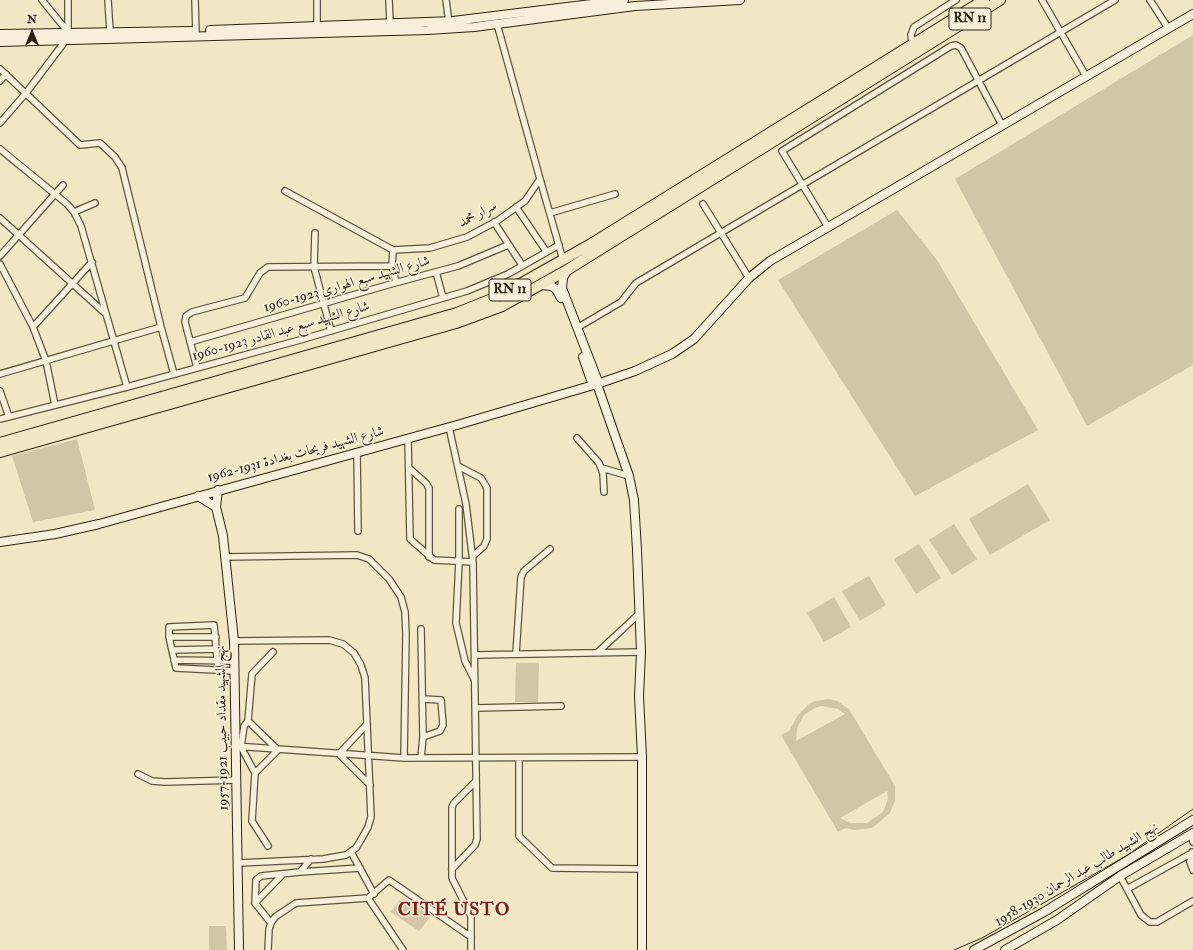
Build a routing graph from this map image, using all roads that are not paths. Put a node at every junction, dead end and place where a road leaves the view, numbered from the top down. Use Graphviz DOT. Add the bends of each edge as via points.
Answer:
graph roads {
  1 [pos="42,0"];
  2 [pos="68,0"];
  3 [pos="108,0"];
  4 [pos="195,0"];
  5 [pos="317,0"];
  6 [pos="389,0"];
  7 [pos="446,0"];
  8 [pos="740,0"];
  9 [pos="956,0"];
  10 [pos="977,0"];
  11 [pos="984,0"];
  12 [pos="1000,0"];
  13 [pos="1010,0"];
  14 [pos="1042,0"];
  15 [pos="1115,0"];
  16 [pos="1150,0"];
  17 [pos="699,1"];
  18 [pos="621,2"];
  19 [pos="964,12"];
  20 [pos="1193,14"];
  21 [pos="390,24"];
  22 [pos="497,24"];
  23 [pos="449,25"];
  24 [pos="317,27"];
  25 [pos="1168,28"];
  26 [pos="110,32"];
  27 [pos="1060,32"];
  28 [pos="196,33"];
  29 [pos="0,34"];
  30 [pos="67,36"];
  31 [pos="940,38"];
  32 [pos="0,42"];
  33 [pos="912,43"];
  34 [pos="0,69"];
  35 [pos="6,74"];
  36 [pos="1086,76"];
  37 [pos="0,81"];
  38 [pos="977,81"];
  39 [pos="26,93"];
  40 [pos="0,123"];
  41 [pos="1002,125"];
  42 [pos="0,149"];
  43 [pos="540,179"];
  44 [pos="63,184"];
  45 [pos="802,184"];
  46 [pos="285,191"];
  47 [pos="56,194"];
  48 [pos="615,194"];
  49 [pos="95,203"];
  50 [pos="703,204"];
  51 [pos="516,207"];
  52 [pos="74,212"];
  53 [pos="550,213"];
  54 [pos="0,218"];
  55 [pos="494,222"];
  56 [pos="828,227"];
  57 [pos="721,232"];
  58 [pos="315,233"];
  59 [pos="19,235"];
  60 [pos="508,245"];
  61 [pos="559,245"];
  62 [pos="393,250"];
  63 [pos="546,251"];
  64 [pos="0,256"];
  65 [pos="92,262"];
  66 [pos="0,264"];
  67 [pos="522,265"];
  68 [pos="565,265"];
  69 [pos="392,266"];
  70 [pos="314,267"];
  71 [pos="436,272"];
  72 [pos="749,278"];
  73 [pos="396,282"];
  74 [pos="72,283"];
  75 [pos="542,285"];
  76 [pos="444,298"];
  77 [pos="323,303"];
  78 [pos="106,314"];
  79 [pos="33,327"];
  80 [pos="161,327"];
  81 [pos="575,329"];
  82 [pos="331,331"];
  83 [pos="114,341"];
  84 [pos="190,342"];
  85 [pos="46,361"];
  86 [pos="197,368"];
  87 [pos="0,374"];
  88 [pos="174,374"];
  89 [pos="597,384"];
  90 [pos="127,387"];
  91 [pos="0,391"];
  92 [pos="55,405"];
  93 [pos="9,416"];
  94 [pos="0,418"];
  95 [pos="449,428"];
  96 [pos="408,438"];
  97 [pos="577,438"];
  98 [pos="0,443"];
  99 [pos="0,452"];
  100 [pos="357,452"];
  101 [pos="458,466"];
  102 [pos="409,468"];
  103 [pos="602,468"];
  104 [pos="629,476"];
  105 [pos="218,490"];
  106 [pos="604,492"];
  107 [pos="198,496"];
  108 [pos="216,507"];
  109 [pos="459,509"];
  110 [pos="358,531"];
  111 [pos="0,542"];
  112 [pos="550,549"];
  113 [pos="226,557"];
  114 [pos="429,557"];
  115 [pos="473,559"];
  116 [pos="459,561"];
  117 [pos="640,612"];
  118 [pos="421,629"];
  119 [pos="169,637"];
  120 [pos="216,637"];
  121 [pos="234,641"];
  122 [pos="217,649"];
  123 [pos="172,650"];
  124 [pos="273,652"];
  125 [pos="598,652"];
  126 [pos="641,652"];
  127 [pos="516,654"];
  128 [pos="475,655"];
  129 [pos="174,660"];
  130 [pos="217,660"];
  131 [pos="234,661"];
  132 [pos="218,669"];
  133 [pos="235,671"];
  134 [pos="476,681"];
  135 [pos="423,699"];
  136 [pos="561,706"];
  137 [pos="476,708"];
  138 [pos="248,721"];
  139 [pos="367,724"];
  140 [pos="423,737"];
  141 [pos="238,747"];
  142 [pos="278,750"];
  143 [pos="338,754"];
  144 [pos="369,756"];
  145 [pos="642,757"];
  146 [pos="404,758"];
  147 [pos="421,758"];
  148 [pos="476,758"];
  149 [pos="519,758"];
  150 [pos="255,773"];
  151 [pos="138,774"];
  152 [pos="236,780"];
  153 [pos="476,781"];
  154 [pos="370,785"];
  155 [pos="1193,820"];
  156 [pos="1192,836"];
  157 [pos="268,846"];
  158 [pos="1192,851"];
  159 [pos="351,852"];
  160 [pos="311,859"];
  161 [pos="238,864"];
  162 [pos="360,868"];
  163 [pos="452,869"];
  164 [pos="642,869"];
  165 [pos="1193,870"];
  166 [pos="300,872"];
  167 [pos="283,874"];
  168 [pos="1120,876"];
  169 [pos="1128,889"];
  170 [pos="374,894"];
  171 [pos="368,898"];
  172 [pos="1193,901"];
  173 [pos="255,903"];
  174 [pos="271,923"];
  175 [pos="471,937"];
  176 [pos="239,950"];
  177 [pos="268,950"];
  178 [pos="403,950"];
  179 [pos="471,950"];
  180 [pos="642,950"];
  181 [pos="974,950"];
  182 [pos="1005,950"];
  1 -- 30 [label="street"];
  2 -- 30 [label="street"];
  3 -- 26 [label="street"];
  4 -- 28 [label="street"];
  5 -- 24 [label="street"];
  6 -- 21 [label="street"];
  7 -- 23 [label="street"];
  8 -- 17 [label="main road"];
  9 -- 33 [label="street" via="914,26"];
  10 -- 19 [label="highway"];
  11 -- 19 [label="highway, RN 11"];
  12 -- 31 [label="highway, RN 11"];
  13 -- 31 [label="highway" via="962,29"];
  14 -- 27 [label="street"];
  15 -- 27 [label="street"];
  16 -- 25 [label="street"];
  17 -- 18 [label="main road"];
  18 -- 22 [label="main road"];
  18 -- 23 [label="main road"];
  19 -- 33 [label="highway, RN 11"];
  20 -- 25 [label="main road, شارع الشهيد فريحات بغدادة 1931-1962"];
  21 -- 23 [label="main road"];
  21 -- 24 [label="main road"];
  22 -- 23 [label="main road"];
  22 -- 43 [label="street"];
  23 -- 28 [label="main road"];
  24 -- 28 [label="main road"];
  25 -- 36 [label="main road, شارع الشهيد فريحات بغدادة 1931-1962"];
  26 -- 28 [label="main road"];
  26 -- 30 [label="main road"];
  27 -- 36 [label="street"];
  27 -- 38 [label="street"];
  28 -- 30 [label="main road"];
  29 -- 30 [label="main road"];
  30 -- 32 [label="main road"];
  30 -- 39 [label="street"];
  31 -- 68 [label="highway, RN 11"];
  33 -- 68 [label="highway, RN 11"];
  34 -- 35 [label="street"];
  35 -- 37 [label="street"];
  35 -- 39 [label="street"];
  36 -- 41 [label="main road, شارع الشهيد فريحات بغدادة 1931-1962"];
  38 -- 41 [label="street"];
  38 -- 45 [label="street"];
  38 -- 45 [label="street" via="961,48 951,46 782,151"];
  39 -- 40 [label="street"];
  39 -- 80 [label="street" via="80,145 100,143 115,157 122,168"];
  41 -- 56 [label="main road, شارع الشهيد فريحات بغدادة 1931-1962"];
  42 -- 47 [label="street"];
  43 -- 51 [label="street, سرار محمد" via="525,201"];
  43 -- 53 [label="street"];
  44 -- 47 [label="street"];
  45 -- 56 [label="street"];
  45 -- 57 [label="street"];
  46 -- 62 [label="street"];
  47 -- 52 [label="street"];
  47 -- 59 [label="street"];
  48 -- 53 [label="street"];
  49 -- 52 [label="street"];
  50 -- 57 [label="street"];
  51 -- 55 [label="street, سرار محمد"];
  51 -- 63 [label="street"];
  52 -- 65 [label="street" via="82,226"];
  53 -- 61 [label="street"];
  54 -- 59 [label="street"];
  55 -- 60 [label="street"];
  55 -- 62 [label="street, سرار محمد" via="467,237 430,248"];
  56 -- 72 [label="main road, شارع الشهيد فريحات بغدادة 1931-1962" via="770,261"];
  57 -- 72 [label="street"];
  57 -- 81 [label="street" via="636,283 621,302"];
  58 -- 70 [label="street"];
  59 -- 64 [label="street"];
  59 -- 74 [label="street"];
  60 -- 67 [label="street"];
  60 -- 71 [label="street, شارع الشهيد سبع الهواري 1923-1960" via="458,266"];
  61 -- 63 [label="street, شارع الشهيد سبع عبد القادر 1923-1960"];
  61 -- 68 [label="street"];
  62 -- 69 [label="street"];
  63 -- 67 [label="street, شارع الشهيد سبع عبد القادر 1923-1960"];
  65 -- 74 [label="street"];
  65 -- 78 [label="street"];
  66 -- 79 [label="street"];
  67 -- 76 [label="street, شارع الشهيد سبع عبد القادر 1923-1960" via="495,280"];
  68 -- 75 [label="highway, RN 11"];
  68 -- 81 [label="main road" via="562,288"];
  68 -- 98 [label="highway, RN 11" via="457,313"];
  69 -- 70 [label="street"];
  69 -- 73 [label="street"];
  70 -- 77 [label="street"];
  70 -- 84 [label="street" via="268,267 260,273 245,298 192,312 186,316 185,322"];
  71 -- 73 [label="street, شارع الشهيد سبع الهواري 1923-1960"];
  71 -- 76 [label="street"];
  72 -- 89 [label="main road, شارع الشهيد فريحات بغدادة 1931-1962" via="704,329 685,345 635,371"];
  73 -- 77 [label="street, شارع الشهيد سبع الهواري 1923-1960"];
  74 -- 78 [label="street"];
  74 -- 79 [label="street"];
  75 -- 81 [label="main road" via="552,286 559,292"];
  75 -- 99 [label="highway, RN 11" via="502,306 456,323"];
  76 -- 82 [label="street, شارع الشهيد سبع عبد القادر 1923-1960"];
  77 -- 82 [label="street"];
  77 -- 84 [label="street, شارع الشهيد سبع الهواري 1923-1960"];
  78 -- 83 [label="street"];
  79 -- 85 [label="street"];
  80 -- 83 [label="street"];
  80 -- 88 [label="street"];
  81 -- 89 [label="main road" via="591,380"];
  82 -- 86 [label="street, شارع الشهيد سبع عبد القادر 1923-1960"];
  83 -- 85 [label="street"];
  83 -- 90 [label="street"];
  84 -- 86 [label="street"];
  85 -- 87 [label="street"];
  85 -- 92 [label="street"];
  86 -- 88 [label="street, شارع الشهيد سبع عبد القادر 1923-1960"];
  88 -- 90 [label="street, شارع الشهيد سبع عبد القادر 1923-1960"];
  89 -- 95 [label="main road, شارع الشهيد فريحات بغدادة 1931-1962"];
  89 -- 104 [label="main road"];
  90 -- 92 [label="street, شارع الشهيد سبع عبد القادر 1923-1960"];
  91 -- 93 [label="street"];
  92 -- 93 [label="street, شارع الشهيد سبع عبد القادر 1923-1960"];
  93 -- 94 [label="street, شارع الشهيد سبع عبد القادر 1923-1960"];
  95 -- 96 [label="main road, شارع الشهيد فريحات بغدادة 1931-1962"];
  95 -- 101 [label="street"];
  96 -- 100 [label="main road, شارع الشهيد فريحات بغدادة 1931-1962"];
  96 -- 102 [label="street"];
  97 -- 103 [label="street"];
  100 -- 105 [label="main road, شارع الشهيد فريحات بغدادة 1931-1962"];
  100 -- 110 [label="street"];
  101 -- 115 [label="street" via="469,520"];
  101 -- 115 [label="street" via="481,478 487,488 487,539"];
  102 -- 114 [label="street" via="409,536"];
  102 -- 114 [label="street" via="429,488"];
  103 -- 104 [label="street"];
  103 -- 106 [label="street"];
  104 -- 117 [label="main road" via="636,527"];
  105 -- 107 [label="main road, شارع الشهيد فريحات بغدادة 1931-1962"];
  105 -- 108 [label="main road, نهج الشهيد مقداد حبيب 1921-1957"];
  107 -- 108 [label="main road"];
  107 -- 111 [label="main road, شارع الشهيد فريحات بغدادة 1931-1962" via="77,530"];
  108 -- 113 [label="main road, نهج الشهيد مقداد حبيب 1921-1957"];
  109 -- 116 [label="street"];
  112 -- 127 [label="street" via="524,571 522,577"];
  113 -- 121 [label="main road, نهج الشهيد مقداد حبيب 1921-1957"];
  113 -- 146 [label="street" via="357,555 373,563 389,579 401,597 405,612"];
  114 -- 116 [label="street" via="434,560"];
  115 -- 116 [label="street"];
  115 -- 128 [label="street"];
  116 -- 134 [label="street" via="457,632 465,661"];
  117 -- 125 [label="street"];
  117 -- 126 [label="main road"];
  118 -- 135 [label="street"];
  119 -- 120 [label="street"];
  119 -- 120 [label="street" via="168,630 172,626 211,624 215,628"];
  119 -- 123 [label="street"];
  120 -- 122 [label="street"];
  121 -- 131 [label="main road, نهج الشهيد مقداد حبيب 1921-1957"];
  121 -- 139 [label="street" via="316,639 343,644 354,653 365,678"];
  122 -- 123 [label="street"];
  122 -- 130 [label="street"];
  123 -- 129 [label="street"];
  124 -- 138 [label="street" via="252,674"];
  125 -- 126 [label="street"];
  125 -- 127 [label="street"];
  126 -- 145 [label="main road" via="639,696"];
  127 -- 128 [label="street"];
  128 -- 134 [label="street"];
  129 -- 130 [label="street"];
  129 -- 132 [label="street" via="175,666 179,669"];
  130 -- 131 [label="street"];
  130 -- 132 [label="street"];
  131 -- 133 [label="main road, نهج الشهيد مقداد حبيب 1921-1957"];
  132 -- 133 [label="street"];
  133 -- 141 [label="main road, نهج الشهيد مقداد حبيب 1921-1957"];
  134 -- 137 [label="street"];
  135 -- 140 [label="street"];
  135 -- 140 [label="street" via="441,700 443,725 440,730"];
  136 -- 137 [label="street"];
  137 -- 148 [label="street"];
  138 -- 141 [label="street"];
  138 -- 142 [label="street"];
  139 -- 143 [label="street"];
  139 -- 144 [label="street"];
  140 -- 147 [label="street"];
  141 -- 142 [label="street"];
  141 -- 150 [label="street"];
  141 -- 152 [label="main road, نهج الشهيد مقداد حبيب 1921-1957"];
  142 -- 143 [label="street"];
  142 -- 150 [label="street"];
  143 -- 144 [label="street"];
  143 -- 154 [label="street"];
  144 -- 146 [label="street"];
  144 -- 154 [label="street"];
  145 -- 149 [label="street"];
  145 -- 164 [label="main road"];
  146 -- 147 [label="street"];
  147 -- 148 [label="street"];
  148 -- 149 [label="street"];
  148 -- 153 [label="street"];
  149 -- 164 [label="street" via="519,836 552,868"];
  150 -- 157 [label="street" via="252,821"];
  151 -- 152 [label="street" via="165,782"];
  152 -- 161 [label="main road, نهج الشهيد مقداد حبيب 1921-1957"];
  153 -- 163 [label="street" via="477,839 475,845"];
  153 -- 163 [label="street" via="452,807"];
  154 -- 159 [label="street" via="368,827"];
  155 -- 181 [label="main road, نهج الشهيد طالب عبد الرحمان 1930-1958" via="1044,912"];
  156 -- 168 [label="main road, نهج الشهيد طالب عبد الرحمان 1930-1958"];
  158 -- 165 [label="street" via="1190,862"];
  158 -- 169 [label="street"];
  159 -- 160 [label="street" via="337,857"];
  159 -- 162 [label="street"];
  160 -- 161 [label="street"];
  160 -- 166 [label="street"];
  161 -- 176 [label="main road, نهج الشهيد مقداد حبيب 1921-1957"];
  162 -- 166 [label="street"];
  162 -- 170 [label="street"];
  163 -- 175 [label="street" via="452,878 471,916"];
  164 -- 180 [label="main road"];
  166 -- 167 [label="street"];
  167 -- 173 [label="street"];
  167 -- 173 [label="street" via="261,876 256,880"];
  168 -- 169 [label="street"];
  168 -- 182 [label="main road, نهج الشهيد طالب عبد الرحمان 1930-1958" via="1057,920"];
  169 -- 172 [label="street" via="1141,916 1150,922 1157,922"];
  170 -- 171 [label="street"];
  170 -- 175 [label="street" via="389,880"];
  171 -- 174 [label="street" via="296,903 275,917"];
  171 -- 178 [label="street"];
  173 -- 174 [label="street"];
  174 -- 177 [label="street"];
  175 -- 179 [label="street"];
}
